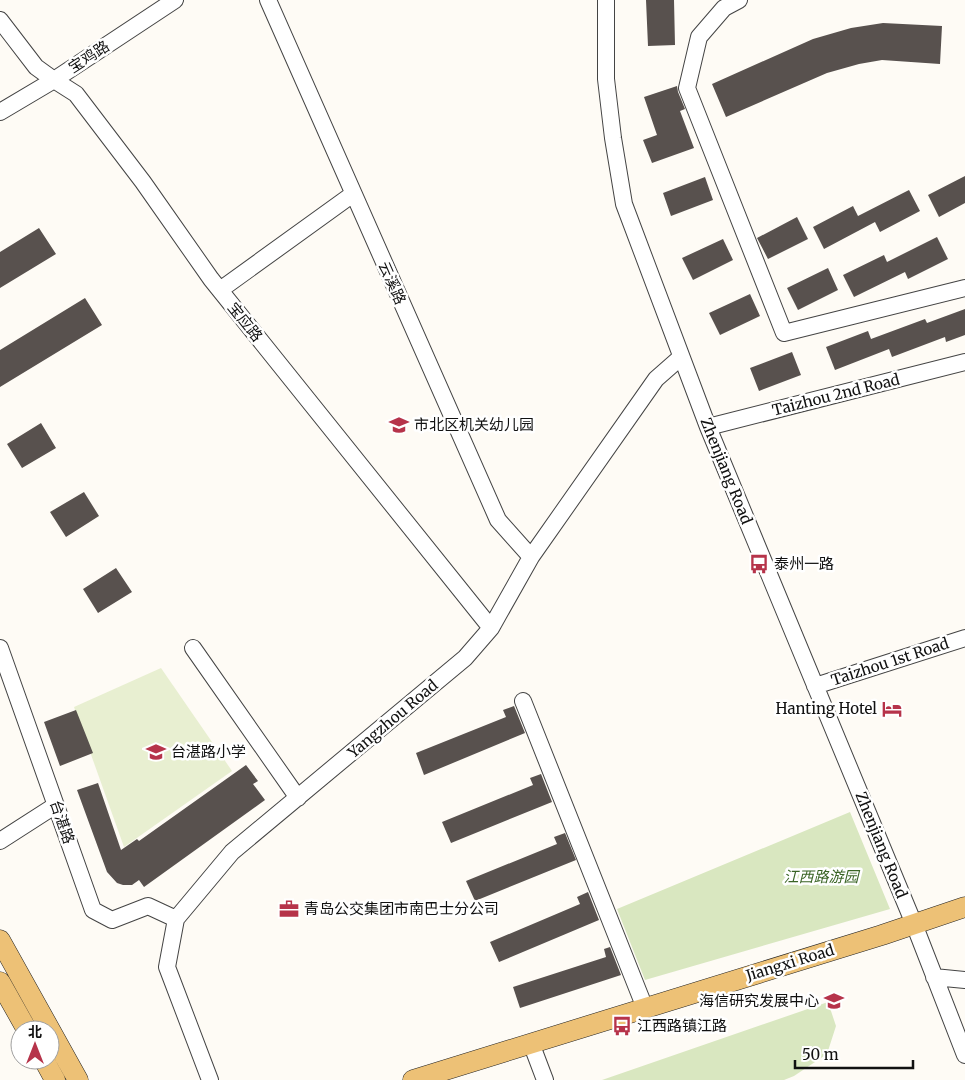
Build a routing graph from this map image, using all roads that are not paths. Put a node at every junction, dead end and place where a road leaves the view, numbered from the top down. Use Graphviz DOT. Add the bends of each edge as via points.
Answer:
graph roads {
  1 [pos="175,0"];
  2 [pos="268,0"];
  3 [pos="606,0"];
  4 [pos="739,0"];
  5 [pos="0,20"];
  6 [pos="54,80"];
  7 [pos="0,112"];
  8 [pos="353,194"];
  9 [pos="965,288"];
  10 [pos="220,290"];
  11 [pos="681,357"];
  12 [pos="965,362"];
  13 [pos="708,427"];
  14 [pos="531,557"];
  15 [pos="490,628"];
  16 [pos="965,638"];
  17 [pos="0,648"];
  18 [pos="193,648"];
  19 [pos="815,686"];
  20 [pos="523,700"];
  21 [pos="298,798"];
  22 [pos="56,805"];
  23 [pos="0,841"];
  24 [pos="965,906"];
  25 [pos="176,919"];
  26 [pos="914,924"];
  27 [pos="0,940"];
  28 [pos="934,976"];
  29 [pos="965,980"];
  30 [pos="0,982"];
  31 [pos="645,1008"];
  32 [pos="21,1020"];
  33 [pos="531,1044"];
  34 [pos="965,1055"];
  35 [pos="78,1080"];
  36 [pos="210,1080"];
  37 [pos="413,1080"];
  38 [pos="545,1080"];
  1 -- 6 [label="street, 宝鸡路"];
  2 -- 8 [label="street, 云溪路"];
  3 -- 11 [label="street, Zhenjiang Road" via="606,79 624,204"];
  4 -- 9 [label="street" via="724,8 699,37 687,88 784,333"];
  5 -- 6 [label="street, 宝应路" via="36,67"];
  6 -- 7 [label="street, 宝鸡路"];
  6 -- 10 [label="street, 宝应路" via="76,94"];
  8 -- 10 [label="street"];
  8 -- 14 [label="street, 云溪路" via="498,520"];
  10 -- 15 [label="street, 宝应路"];
  11 -- 13 [label="street, Zhenjiang Road"];
  11 -- 14 [label="street, Yangzhou Road" via="656,379"];
  12 -- 13 [label="street, Taizhou 2nd Road"];
  13 -- 19 [label="street, Zhenjiang Road"];
  14 -- 15 [label="street, Yangzhou Road"];
  15 -- 21 [label="street, Yangzhou Road" via="465,658"];
  16 -- 19 [label="street, Taizhou 1st Road"];
  17 -- 22 [label="street, 台湛路"];
  18 -- 21 [label="street"];
  19 -- 26 [label="street, Zhenjiang Road"];
  20 -- 31 [label="street"];
  21 -- 25 [label="street, Yangzhou Road" via="232,852"];
  22 -- 23 [label="street"];
  22 -- 25 [label="street, 台湛路" via="93,910 112,920 148,906"];
  24 -- 26 [label="main road, Jiangxi Road"];
  25 -- 36 [label="street, Yangzhou Road" via="167,967"];
  26 -- 28 [label="street, Zhenjiang Road"];
  26 -- 31 [label="main road, Jiangxi Road"];
  27 -- 35 [label="main road"];
  28 -- 29 [label="street"];
  28 -- 34 [label="street, Zhenjiang Road"];
  30 -- 32 [label="main road"];
  31 -- 33 [label="main road, Jiangxi Road"];
  33 -- 37 [label="main road, Jiangxi Road"];
  33 -- 38 [label="street"];
}
